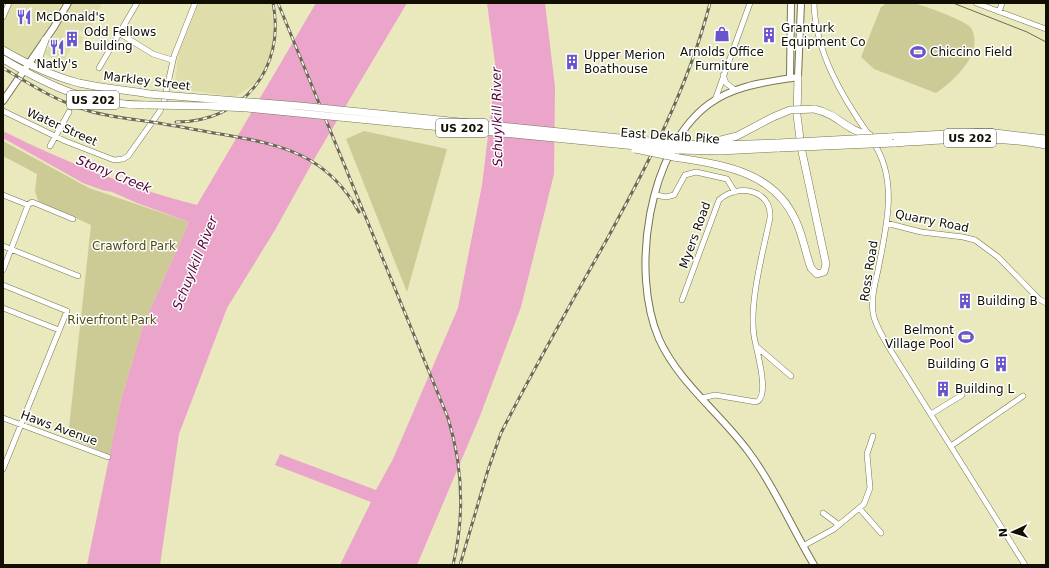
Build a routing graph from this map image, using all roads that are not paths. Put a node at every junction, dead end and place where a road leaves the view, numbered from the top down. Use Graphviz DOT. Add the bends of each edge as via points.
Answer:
graph roads {
  1 [pos="9,3"];
  2 [pos="68,3"];
  3 [pos="136,3"];
  4 [pos="195,3"];
  5 [pos="750,3"];
  6 [pos="791,3"];
  7 [pos="801,3"];
  8 [pos="814,3"];
  9 [pos="976,3"];
  10 [pos="1002,3"];
  11 [pos="999,12"];
  12 [pos="3,17"];
  13 [pos="1046,29"];
  14 [pos="119,33"];
  15 [pos="45,40"];
  16 [pos="3,50"];
  17 [pos="3,59"];
  18 [pos="172,60"];
  19 [pos="26,68"];
  20 [pos="99,68"];
  21 [pos="44,70"];
  22 [pos="723,75"];
  23 [pos="798,77"];
  24 [pos="790,78"];
  25 [pos="735,90"];
  26 [pos="715,100"];
  27 [pos="3,101"];
  28 [pos="295,109"];
  29 [pos="3,111"];
  30 [pos="69,112"];
  31 [pos="55,136"];
  32 [pos="869,136"];
  33 [pos="1046,139"];
  34 [pos="892,140"];
  35 [pos="708,145"];
  36 [pos="1046,145"];
  37 [pos="50,146"];
  38 [pos="779,146"];
  39 [pos="677,150"];
  40 [pos="735,192"];
  41 [pos="3,195"];
  42 [pos="656,195"];
  43 [pos="28,205"];
  44 [pos="73,219"];
  45 [pos="886,223"];
  46 [pos="3,246"];
  47 [pos="12,249"];
  48 [pos="3,270"];
  49 [pos="78,276"];
  50 [pos="3,285"];
  51 [pos="682,300"];
  52 [pos="1046,303"];
  53 [pos="3,308"];
  54 [pos="59,330"];
  55 [pos="756,346"];
  56 [pos="791,376"];
  57 [pos="962,394"];
  58 [pos="1023,396"];
  59 [pos="702,398"];
  60 [pos="931,414"];
  61 [pos="3,418"];
  62 [pos="20,425"];
  63 [pos="873,436"];
  64 [pos="951,446"];
  65 [pos="108,457"];
  66 [pos="3,469"];
  67 [pos="860,509"];
  68 [pos="823,514"];
  69 [pos="839,525"];
  70 [pos="881,534"];
  71 [pos="803,546"];
  72 [pos="814,565"];
  73 [pos="1025,565"];
  1 -- 12 [label="street"];
  2 -- 15 [label="main road"];
  3 -- 14 [label="street"];
  4 -- 18 [label="street"];
  5 -- 22 [label="street"];
  6 -- 24 [label="main road"];
  7 -- 23 [label="main road"];
  8 -- 32 [label="street, Ross Road" via="819,35 832,72"];
  9 -- 11 [label="street"];
  10 -- 11 [label="street"];
  11 -- 13 [label="street"];
  14 -- 18 [label="street" via="153,54"];
  14 -- 20 [label="street"];
  15 -- 19 [label="main road"];
  15 -- 21 [label="highway" via="39,57"];
  16 -- 19 [label="highway, Markley Street"];
  17 -- 19 [label="highway, Markley Street / US 202"];
  18 -- 31 [label="street, Water Street" via="160,110 133,151 123,159 114,160"];
  19 -- 21 [label="highway, Markley Street"];
  19 -- 27 [label="main road"];
  19 -- 28 [label="highway, Markley Street / US 202, bridge" via="73,94 112,103"];
  21 -- 28 [label="highway, Markley Street, bridge" via="87,84 149,94"];
  22 -- 25 [label="street" via="726,83"];
  22 -- 26 [label="street"];
  23 -- 24 [label="main road"];
  23 -- 39 [label="highway" via="799,136 826,264 822,273 817,274 811,268 795,219 782,199 769,186 735,168"];
  24 -- 25 [label="main road"];
  25 -- 26 [label="main road"];
  26 -- 42 [label="main road" via="696,115 681,134 668,157"];
  28 -- 39 [label="highway, East Dekalb Pike, bridge"];
  28 -- 39 [label="highway, East Dekalb Pike / US 202, bridge" via="630,146 636,150"];
  29 -- 31 [label="street, Water Street"];
  30 -- 31 [label="street"];
  31 -- 37 [label="street"];
  32 -- 35 [label="highway, bridge" via="854,131 835,117 814,109 790,110 742,134"];
  32 -- 45 [label="street, Ross Road" via="881,156 888,179"];
  33 -- 34 [label="highway, East Dekalb Pike" via="989,132"];
  34 -- 36 [label="highway, East Dekalb Pike / US 202" via="975,138"];
  34 -- 38 [label="highway, East Dekalb Pike / US 202, bridge"];
  35 -- 38 [label="highway, East Dekalb Pike"];
  35 -- 39 [label="highway, East Dekalb Pike"];
  38 -- 39 [label="highway, East Dekalb Pike / US 202" via="713,151"];
  40 -- 42 [label="street" via="727,179 693,172 685,175 674,195"];
  40 -- 51 [label="street, Myers Road" via="723,196 716,205"];
  40 -- 55 [label="street" via="756,193 767,201 770,211 753,308"];
  41 -- 43 [label="street"];
  42 -- 59 [label="main road" via="646,256 646,290 650,312 667,353"];
  43 -- 44 [label="street" via="32,202"];
  43 -- 47 [label="street"];
  45 -- 52 [label="street, Quarry Road" via="922,232 975,240 990,250"];
  45 -- 60 [label="street, Ross Road" via="874,291 874,320"];
  46 -- 47 [label="street"];
  47 -- 48 [label="street"];
  47 -- 49 [label="street"];
  50 -- 54 [label="street" via="67,311"];
  53 -- 54 [label="street"];
  54 -- 62 [label="street"];
  55 -- 56 [label="street"];
  55 -- 59 [label="street" via="762,382 763,396 760,400 753,402 715,396"];
  57 -- 60 [label="street"];
  58 -- 64 [label="street"];
  59 -- 71 [label="main road" via="742,444 761,471"];
  60 -- 64 [label="street, Ross Road"];
  61 -- 62 [label="street, Haws Avenue"];
  62 -- 65 [label="street, Haws Avenue"];
  62 -- 66 [label="street"];
  63 -- 67 [label="street" via="866,461 869,489 866,501"];
  64 -- 73 [label="street, Ross Road"];
  67 -- 69 [label="street"];
  67 -- 70 [label="street"];
  68 -- 69 [label="street"];
  69 -- 71 [label="street"];
  71 -- 72 [label="main road"];
}
